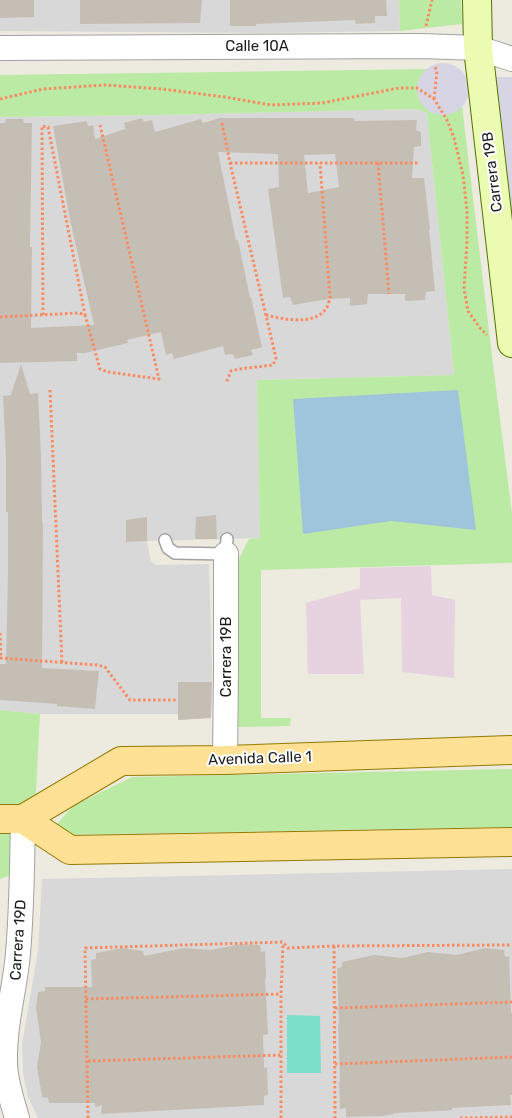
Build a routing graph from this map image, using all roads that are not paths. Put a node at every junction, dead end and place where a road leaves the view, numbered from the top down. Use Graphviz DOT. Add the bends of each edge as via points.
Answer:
graph roads {
  1 [pos="477,0"];
  2 [pos="0,48"];
  3 [pos="478,48"];
  4 [pos="512,59"];
  5 [pos="501,340"];
  6 [pos="165,540"];
  7 [pos="226,546"];
  8 [pos="512,750"];
  9 [pos="225,760"];
  10 [pos="11,819"];
  11 [pos="512,842"];
  12 [pos="17,1118"];
  1 -- 3 [label="street, Carrera 19B"];
  2 -- 3 [label="street, Calle 10A"];
  3 -- 4 [label="street, Calle 10A"];
  3 -- 5 [label="street, Carrera 19B"];
  6 -- 7 [label="lane" via="175,553"];
  7 -- 9 [label="street, Carrera 19B" via="219,669"];
  8 -- 9 [label="main road, Avenida Calle 1"];
  9 -- 10 [label="main road, Avenida Calle 1" via="121,761"];
  10 -- 11 [label="main road" via="70,850"];
  10 -- 12 [label="street, Carrera 19D" via="20,928 5,1063"];
}
